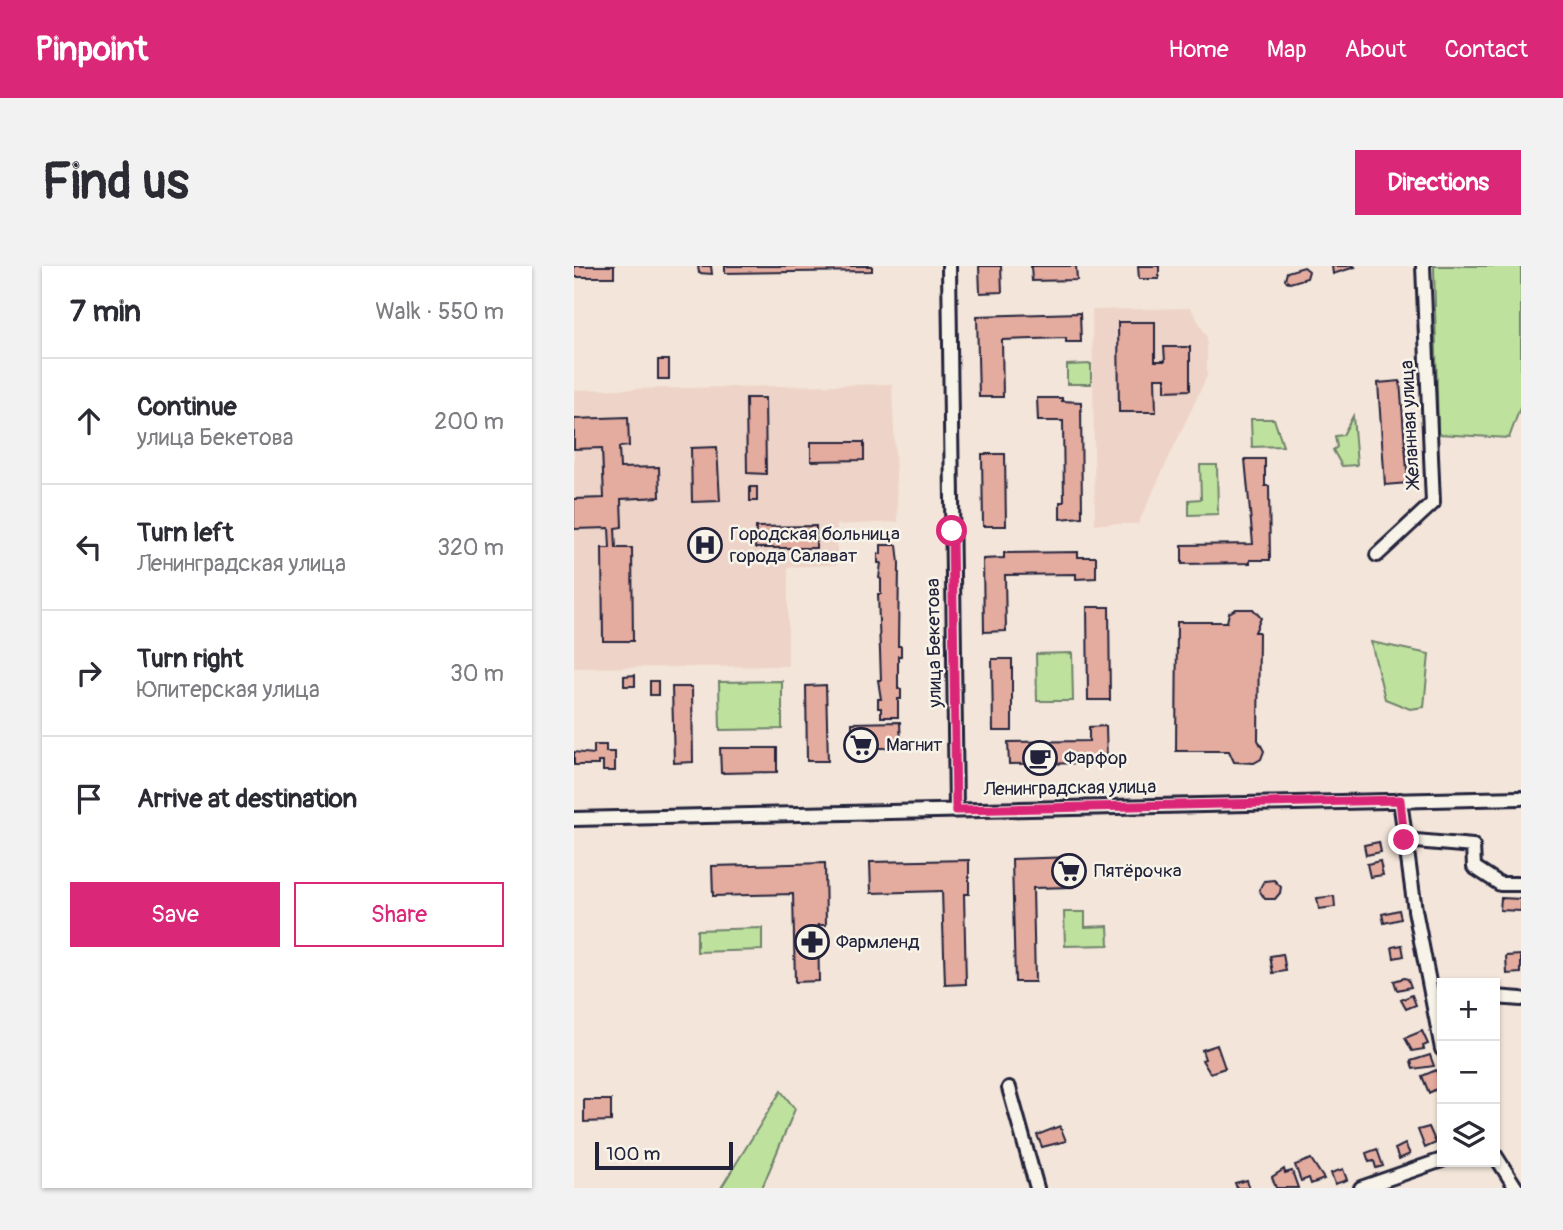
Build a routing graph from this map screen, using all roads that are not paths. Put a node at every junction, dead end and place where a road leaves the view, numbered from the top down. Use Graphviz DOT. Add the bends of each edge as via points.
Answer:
graph roads {
  1 [pos="949,266"];
  2 [pos="1423,266"];
  3 [pos="1377,555"];
  4 [pos="1521,799"];
  5 [pos="1400,800"];
  6 [pos="956,810"];
  7 [pos="574,820"];
  8 [pos="1404,840"];
  9 [pos="1521,884"];
  10 [pos="1500,997"];
  11 [pos="1521,999"];
  12 [pos="1441,1041"];
  13 [pos="1009,1088"];
  14 [pos="1437,1162"];
  15 [pos="1500,1163"];
  16 [pos="1037,1188"];
  17 [pos="1361,1188"];
  18 [pos="1516,1188"];
  1 -- 6 [label="street, улица Бекетова"];
  2 -- 3 [label="street, Желанная улица" via="1433,503"];
  4 -- 5 [label="street, Ленинградская улица"];
  5 -- 6 [label="street, Ленинградская улица"];
  5 -- 8 [label="street"];
  6 -- 7 [label="street, Ленинградская улица"];
  8 -- 9 [label="street" via="1473,846 1474,867 1500,884"];
  8 -- 12 [label="street"];
  10 -- 11 [label="street"];
  13 -- 16 [label="street"];
  14 -- 17 [label="street"];
  15 -- 18 [label="street"];
}
